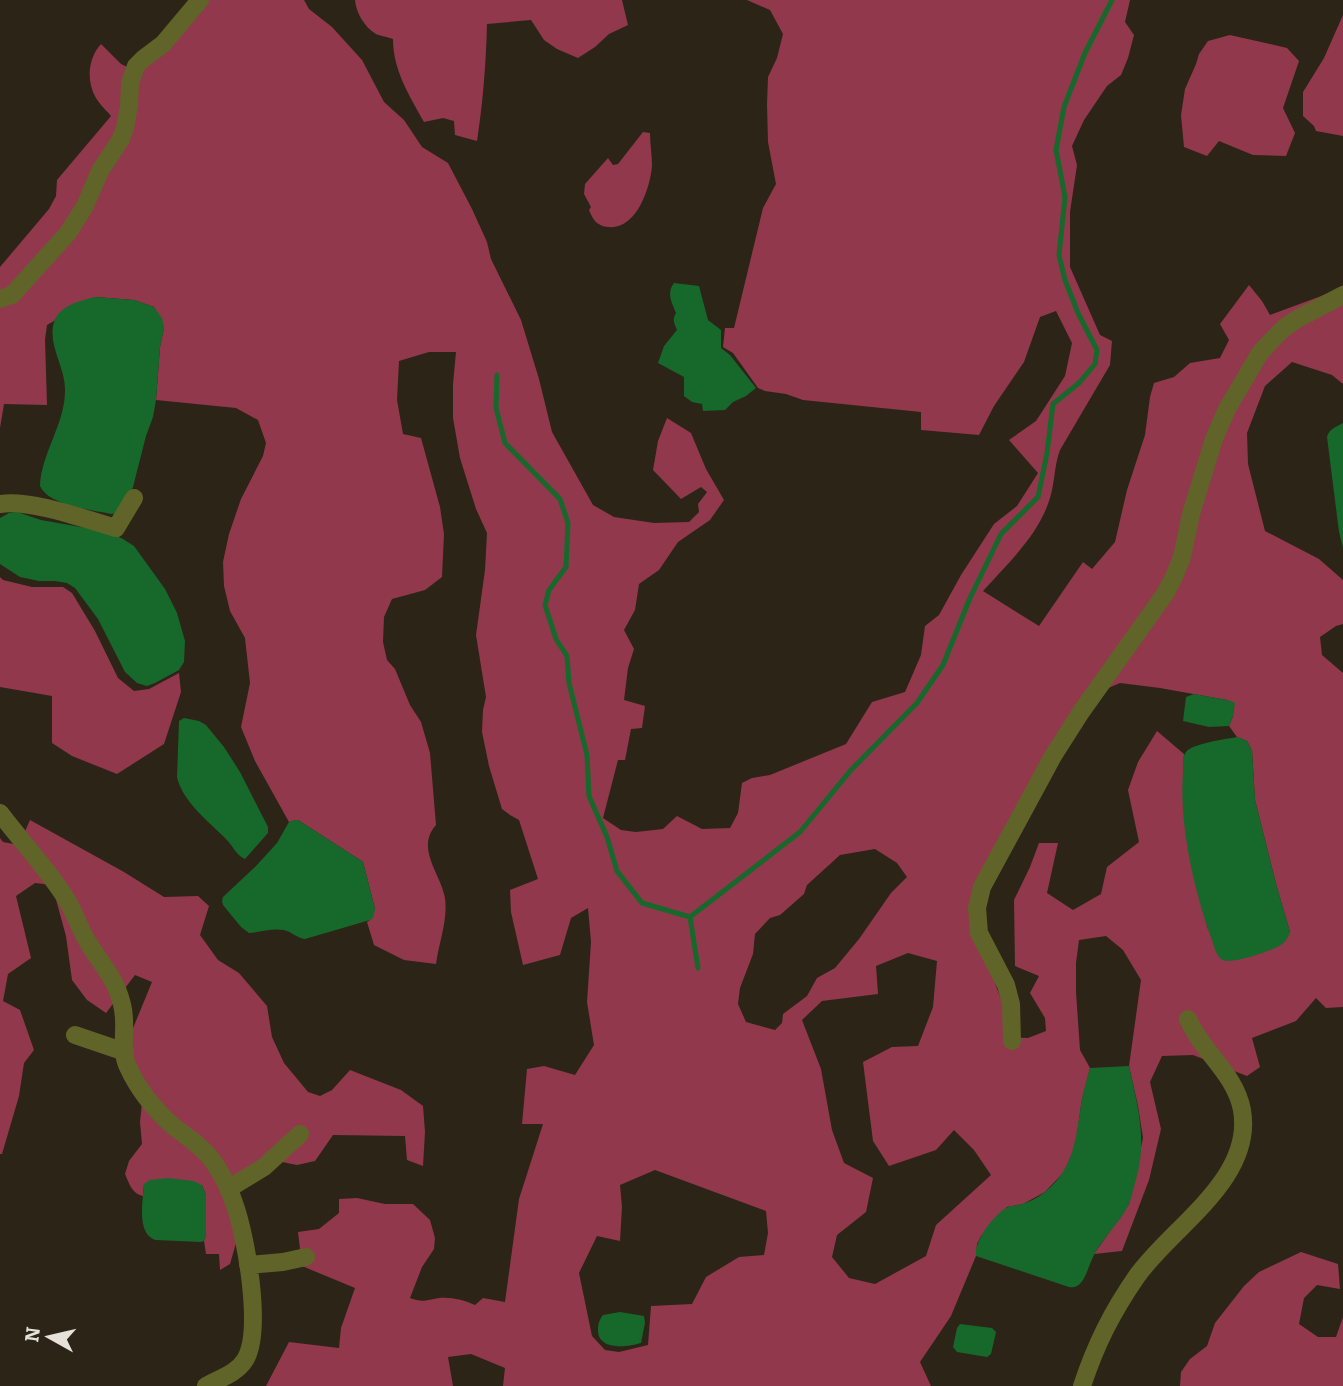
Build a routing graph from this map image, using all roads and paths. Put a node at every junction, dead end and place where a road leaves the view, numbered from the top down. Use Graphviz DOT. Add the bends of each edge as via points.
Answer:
graph roads {
  1 [pos="200,0"];
  2 [pos="1343,295"];
  3 [pos="0,299"];
  4 [pos="134,498"];
  5 [pos="0,504"];
  6 [pos="0,813"];
  7 [pos="1188,1019"];
  8 [pos="75,1035"];
  9 [pos="1012,1041"];
  10 [pos="125,1052"];
  11 [pos="300,1134"];
  12 [pos="228,1189"];
  13 [pos="306,1257"];
  14 [pos="248,1265"];
  15 [pos="206,1386"];
  16 [pos="1082,1386"];
  1 -- 3 [label="street" via="163,44 136,66 121,139 68,233 12,295"];
  2 -- 9 [label="street" via="1284,328 1260,353 1214,439 1174,578 1053,756 982,887 976,908 979,933 1012,1004"];
  4 -- 5 [label="street" via="116,528 19,503"];
  6 -- 10 [label="street" via="60,889 110,975 122,1004"];
  7 -- 16 [label="street" via="1236,1089 1244,1130 1241,1146 1222,1182 1161,1246 1115,1308"];
  8 -- 10 [label="street"];
  10 -- 12 [label="street" via="127,1066 151,1104 199,1145"];
  11 -- 12 [label="street" via="264,1167"];
  12 -- 14 [label="street"];
  13 -- 14 [label="street"];
  14 -- 15 [label="street" via="251,1347 238,1369"];
}
